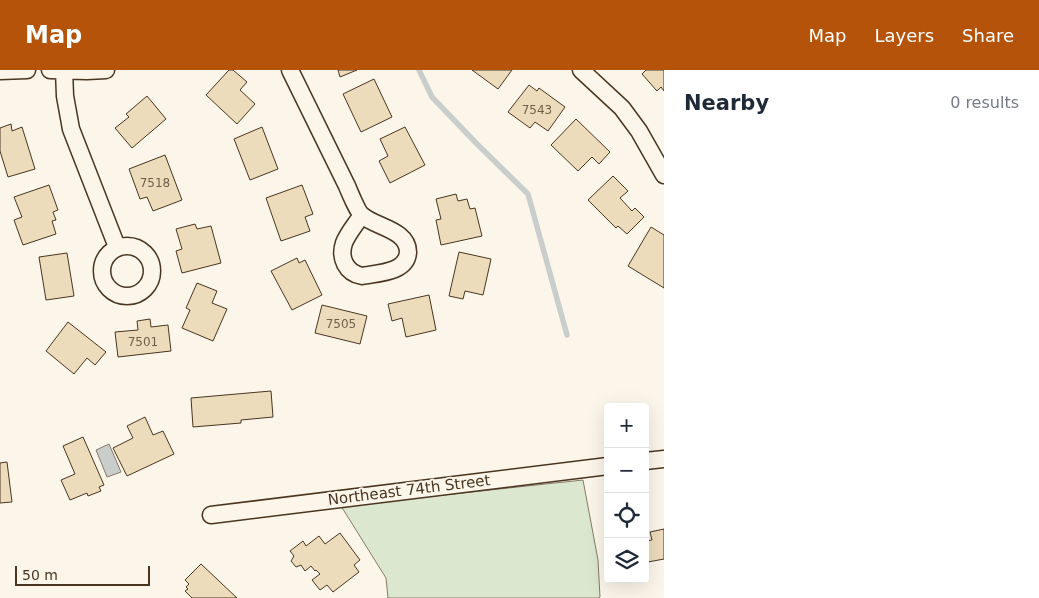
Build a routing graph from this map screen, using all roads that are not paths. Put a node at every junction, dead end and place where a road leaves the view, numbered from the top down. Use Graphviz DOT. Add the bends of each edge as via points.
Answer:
graph roads {
  1 [pos="27,70"];
  2 [pos="60,70"];
  3 [pos="106,70"];
  4 [pos="290,70"];
  5 [pos="581,70"];
  6 [pos="0,71"];
  7 [pos="664,175"];
  8 [pos="361,216"];
  9 [pos="117,247"];
  10 [pos="664,459"];
  11 [pos="649,461"];
  12 [pos="604,466"];
  13 [pos="211,515"];
  1 -- 6 [label="street"];
  2 -- 3 [label="street"];
  2 -- 9 [label="street" via="71,129"];
  4 -- 8 [label="street"];
  5 -- 7 [label="street" via="622,108 639,130"];
  10 -- 11 [label="street"];
  12 -- 13 [label="street, Northeast 74th Street"];
}
